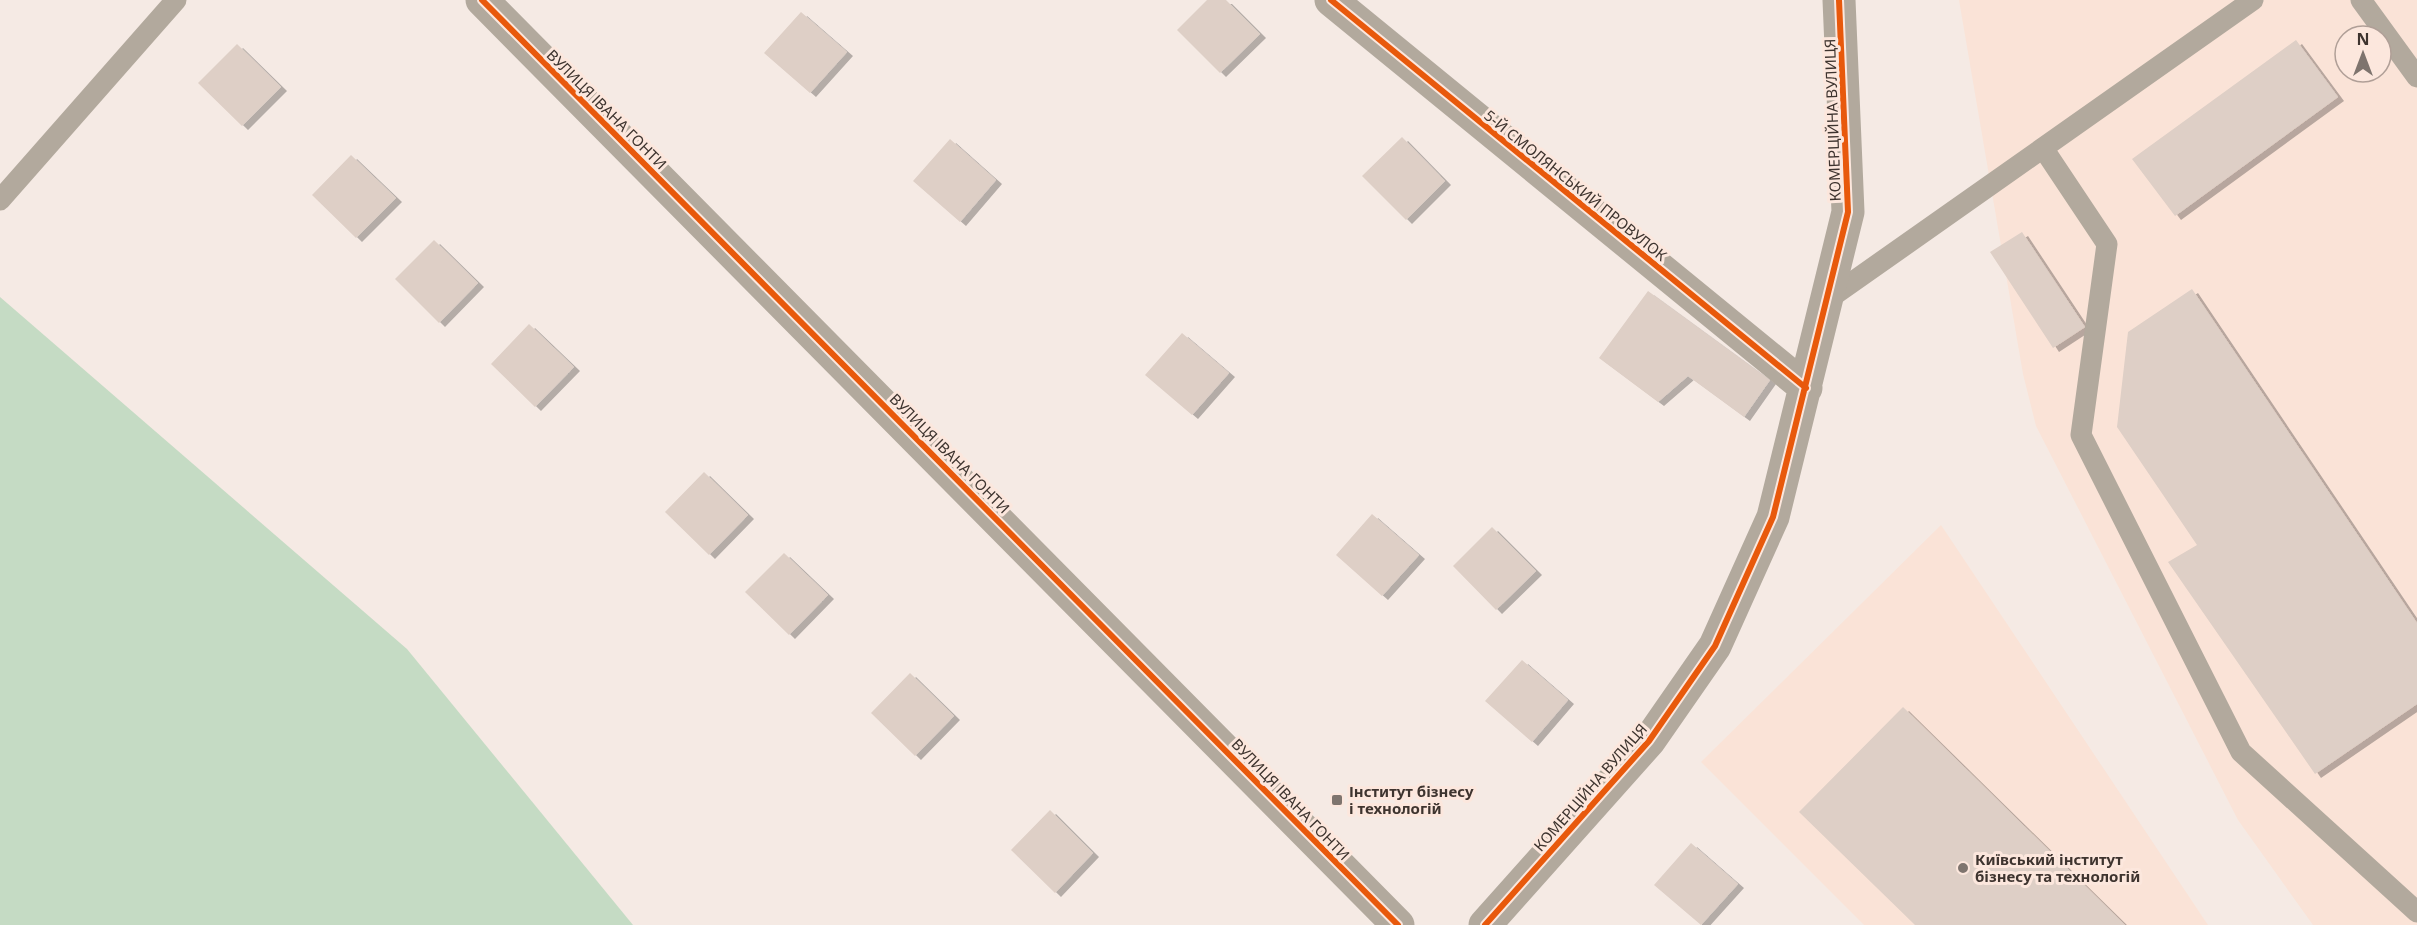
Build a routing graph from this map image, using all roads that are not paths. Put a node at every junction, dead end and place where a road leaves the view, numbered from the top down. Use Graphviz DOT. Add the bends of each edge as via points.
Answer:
graph roads {
  1 [pos="176,0"];
  2 [pos="482,0"];
  3 [pos="1331,0"];
  4 [pos="1839,0"];
  5 [pos="2253,0"];
  6 [pos="2361,0"];
  7 [pos="2417,77"];
  8 [pos="2043,148"];
  9 [pos="0,200"];
  10 [pos="1827,300"];
  11 [pos="1806,388"];
  12 [pos="2417,912"];
  13 [pos="1398,925"];
  14 [pos="1485,925"];
  1 -- 9 [label="lane"];
  2 -- 13 [label="street, ВУЛИЦЯ ІВАНА ГОНТИ"];
  3 -- 11 [label="street, 5-Й СМОЛЯНСЬКИЙ ПРОВУЛОК"];
  4 -- 10 [label="street, КОМЕРЦІЙНА ВУЛИЦЯ" via="1848,212"];
  5 -- 8 [label="lane"];
  6 -- 7 [label="lane"];
  8 -- 10 [label="lane"];
  8 -- 12 [label="lane" via="2107,244 2081,435 2241,752"];
  10 -- 11 [label="street, КОМЕРЦІЙНА ВУЛИЦЯ"];
  11 -- 14 [label="street, КОМЕРЦІЙНА ВУЛИЦЯ" via="1773,517 1715,646 1649,741"];
}
